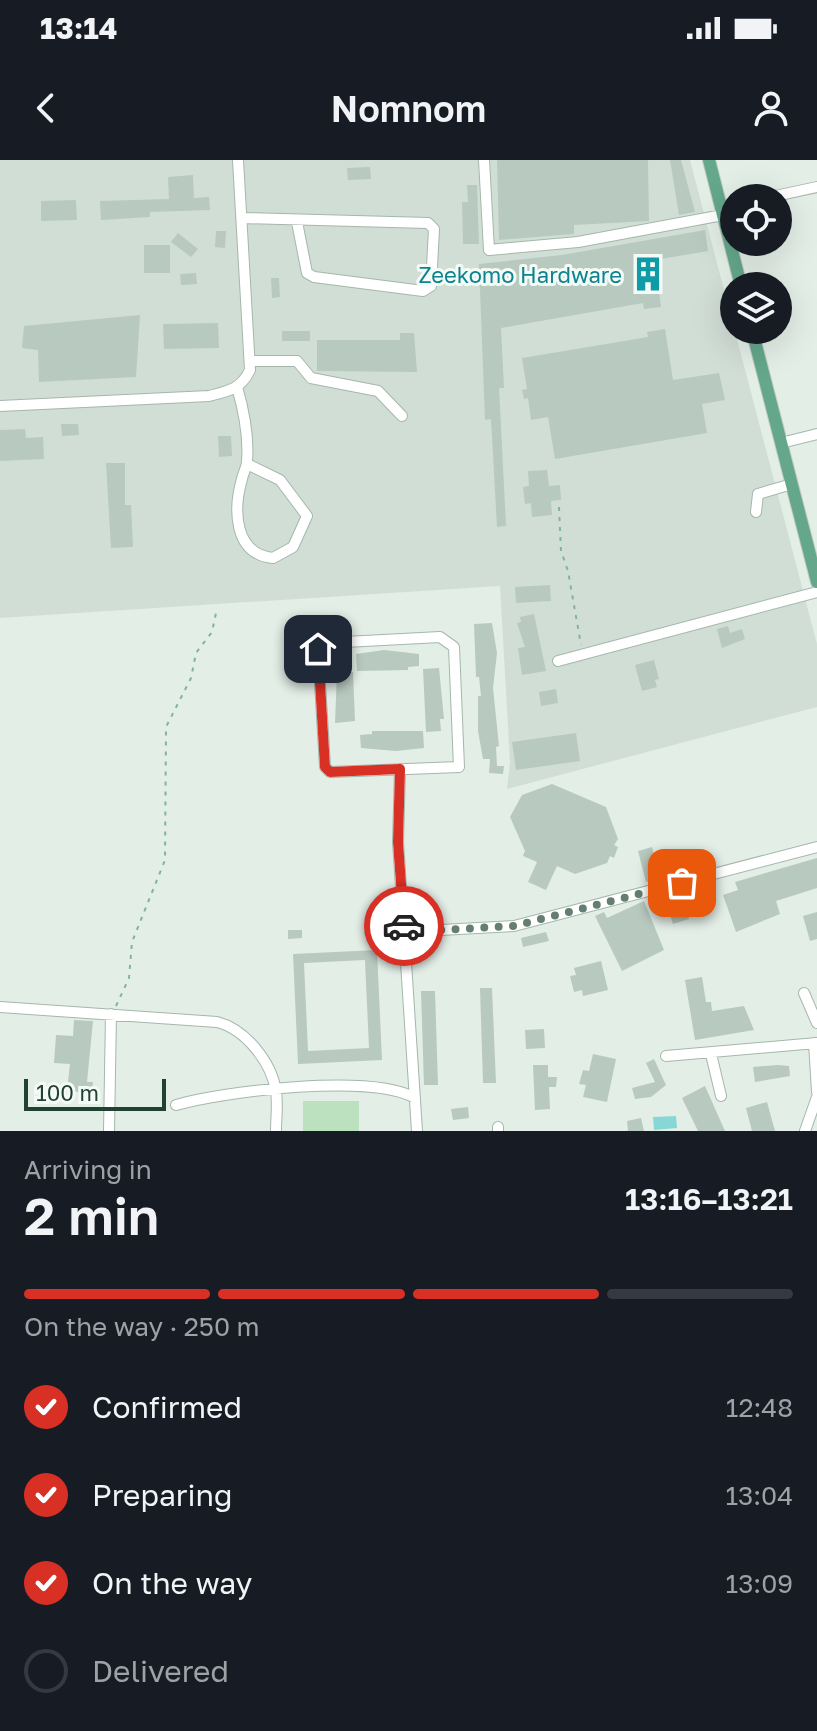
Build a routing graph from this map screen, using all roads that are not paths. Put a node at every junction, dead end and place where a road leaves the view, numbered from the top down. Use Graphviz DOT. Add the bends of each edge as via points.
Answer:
graph roads {
  1 [pos="238,160"];
  2 [pos="484,160"];
  3 [pos="709,160"];
  4 [pos="817,187"];
  5 [pos="720,192"];
  6 [pos="792,192"];
  7 [pos="720,210"];
  8 [pos="242,218"];
  9 [pos="297,222"];
  10 [pos="756,344"];
  11 [pos="250,361"];
  12 [pos="237,387"];
  13 [pos="0,406"];
  14 [pos="402,416"];
  15 [pos="817,434"];
  16 [pos="781,443"];
  17 [pos="247,464"];
  18 [pos="792,484"];
  19 [pos="756,512"];
  20 [pos="816,578"];
  21 [pos="817,592"];
  22 [pos="558,661"];
  23 [pos="400,769"];
  24 [pos="817,847"];
  25 [pos="404,932"];
  26 [pos="804,993"];
  27 [pos="0,1007"];
  28 [pos="111,1014"];
  29 [pos="817,1023"];
  30 [pos="816,1043"];
  31 [pos="711,1054"];
  32 [pos="666,1056"];
  33 [pos="276,1091"];
  34 [pos="817,1094"];
  35 [pos="721,1096"];
  36 [pos="415,1098"];
  37 [pos="176,1105"];
  38 [pos="109,1131"];
  39 [pos="276,1131"];
  40 [pos="417,1131"];
  41 [pos="805,1131"];
  1 -- 8 [label="street"];
  2 -- 7 [label="street" via="489,250 578,242"];
  3 -- 5 [label="main road"];
  4 -- 6 [label="street"];
  8 -- 9 [label="street"];
  8 -- 11 [label="street"];
  9 -- 9 [label="street" via="428,223 434,229 431,286 423,291 314,277 307,273"];
  10 -- 16 [label="main road"];
  11 -- 12 [label="street" via="250,370"];
  11 -- 14 [label="street" via="297,361 311,378 378,391"];
  12 -- 13 [label="street" via="209,396"];
  12 -- 17 [label="street" via="245,413"];
  15 -- 16 [label="street"];
  16 -- 18 [label="main road"];
  17 -- 17 [label="street" via="280,480 307,516 293,547 273,558 250,552 242,542 241,481"];
  18 -- 19 [label="street" via="758,494"];
  18 -- 20 [label="main road"];
  21 -- 22 [label="street"];
  23 -- 23 [label="street" via="330,772 325,767 316,659 326,643 440,637 454,647 459,767"];
  23 -- 25 [label="street"];
  24 -- 25 [label="street" via="514,926"];
  25 -- 36 [label="street"];
  26 -- 29 [label="street"];
  27 -- 28 [label="street"];
  28 -- 33 [label="street" via="233,1026 255,1049"];
  28 -- 38 [label="street"];
  30 -- 31 [label="street"];
  30 -- 34 [label="street"];
  31 -- 32 [label="street"];
  31 -- 35 [label="street"];
  33 -- 36 [label="street" via="352,1085"];
  33 -- 37 [label="street"];
  33 -- 39 [label="street"];
  34 -- 41 [label="street"];
  36 -- 40 [label="street"];
}
